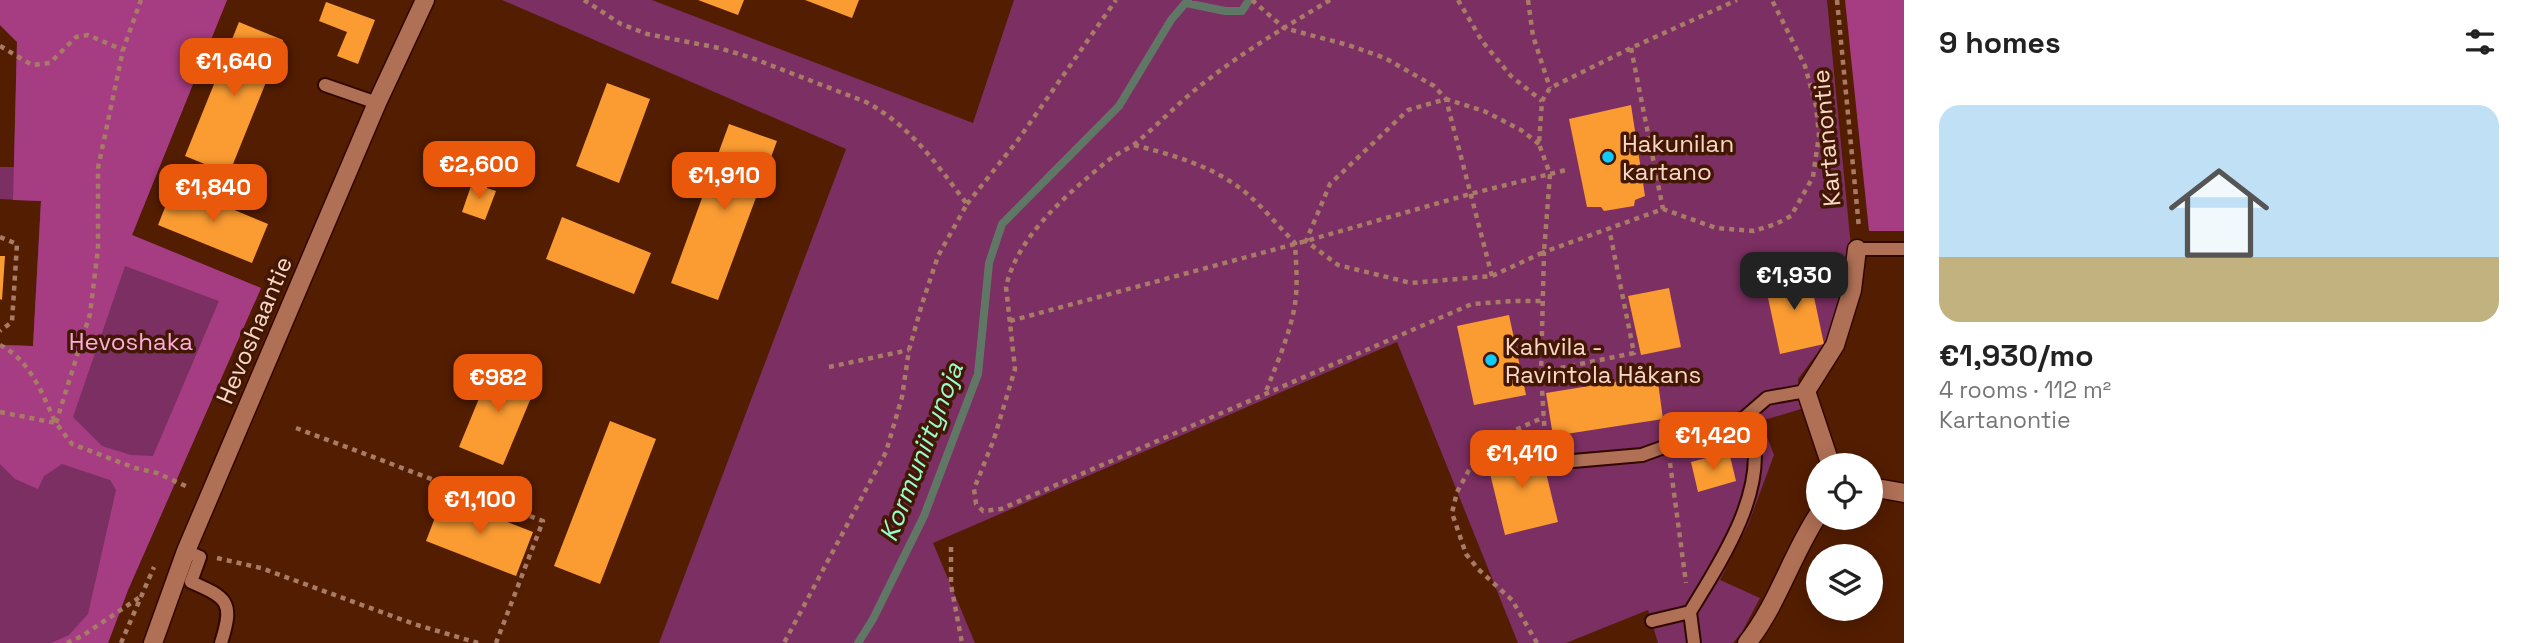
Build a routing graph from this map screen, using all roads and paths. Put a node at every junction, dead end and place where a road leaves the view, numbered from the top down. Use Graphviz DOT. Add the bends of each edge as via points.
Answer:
graph roads {
  1 [pos="141,0"];
  2 [pos="425,0"];
  3 [pos="584,0"];
  4 [pos="1116,0"];
  5 [pos="1252,0"];
  6 [pos="1331,0"];
  7 [pos="1458,0"];
  8 [pos="1467,0"];
  9 [pos="1528,0"];
  10 [pos="1737,0"];
  11 [pos="1772,0"];
  12 [pos="1837,0"];
  13 [pos="1462,7"];
  14 [pos="1284,28"];
  15 [pos="0,46"];
  16 [pos="1631,48"];
  17 [pos="123,50"];
  18 [pos="325,85"];
  19 [pos="1550,89"];
  20 [pos="1446,99"];
  21 [pos="1542,101"];
  22 [pos="377,103"];
  23 [pos="1539,144"];
  24 [pos="1133,145"];
  25 [pos="1566,170"];
  26 [pos="1550,174"];
  27 [pos="1470,194"];
  28 [pos="967,204"];
  29 [pos="1663,209"];
  30 [pos="1609,228"];
  31 [pos="0,237"];
  32 [pos="1307,241"];
  33 [pos="1295,243"];
  34 [pos="1857,249"];
  35 [pos="1904,249"];
  36 [pos="1544,252"];
  37 [pos="1492,276"];
  38 [pos="1544,301"];
  39 [pos="1010,321"];
  40 [pos="0,331"];
  41 [pos="0,345"];
  42 [pos="909,350"];
  43 [pos="829,367"];
  44 [pos="1541,372"];
  45 [pos="1806,391"];
  46 [pos="1265,395"];
  47 [pos="0,412"];
  48 [pos="1544,418"];
  49 [pos="1744,418"];
  50 [pos="55,423"];
  51 [pos="296,428"];
  52 [pos="1667,446"];
  53 [pos="1826,453"];
  54 [pos="1573,461"];
  55 [pos="188,487"];
  56 [pos="1883,488"];
  57 [pos="1904,492"];
  58 [pos="1807,530"];
  59 [pos="951,547"];
  60 [pos="187,551"];
  61 [pos="141,596"];
  62 [pos="1690,612"];
  63 [pos="1652,621"];
  64 [pos="67,643"];
  65 [pos="153,643"];
  66 [pos="221,643"];
  67 [pos="478,643"];
  68 [pos="496,643"];
  69 [pos="784,643"];
  70 [pos="962,643"];
  71 [pos="1537,643"];
  72 [pos="1694,643"];
  73 [pos="1747,643"];
  1 -- 17 [label="path"];
  2 -- 22 [label="street, Hevoshaantie"];
  3 -- 28 [label="path" via="646,34 752,58 866,102 908,131"];
  4 -- 28 [label="path"];
  5 -- 14 [label="path"];
  6 -- 14 [label="path"];
  7 -- 13 [label="path"];
  8 -- 13 [label="path"];
  9 -- 19 [label="path" via="1532,36"];
  10 -- 16 [label="path"];
  11 -- 29 [label="path" via="1805,66 1816,106 1818,155 1801,201 1791,216 1754,231 1716,228"];
  12 -- 34 [label="path, Kartanontie"];
  13 -- 21 [label="path" via="1511,76"];
  14 -- 20 [label="path" via="1385,58 1434,86"];
  14 -- 24 [label="path" via="1208,79"];
  15 -- 17 [label="path" via="32,65 50,63 76,37 88,34"];
  16 -- 19 [label="path"];
  16 -- 29 [label="path"];
  17 -- 50 [label="path" via="97,168 97,249 90,314"];
  18 -- 22 [label="lane"];
  19 -- 21 [label="path"];
  20 -- 23 [label="path" via="1484,111"];
  20 -- 27 [label="path"];
  20 -- 32 [label="path" via="1408,110 1330,184"];
  21 -- 23 [label="path"];
  22 -- 60 [label="street, Hevoshaantie"];
  23 -- 26 [label="path"];
  24 -- 33 [label="path" via="1217,173 1244,192"];
  24 -- 39 [label="path" via="1106,162 1034,230 1020,250 1006,287"];
  25 -- 26 [label="path"];
  26 -- 27 [label="path"];
  26 -- 36 [label="path"];
  27 -- 32 [label="path"];
  27 -- 37 [label="path"];
  28 -- 42 [label="path" via="938,256"];
  29 -- 30 [label="path"];
  30 -- 36 [label="path"];
  30 -- 44 [label="path" via="1633,353"];
  31 -- 40 [label="path" via="17,244 12,321"];
  32 -- 33 [label="path"];
  32 -- 37 [label="path" via="1338,265 1411,283"];
  33 -- 39 [label="path"];
  33 -- 46 [label="path" via="1295,304"];
  34 -- 35 [label="lane"];
  34 -- 45 [label="street" via="1852,290 1835,345"];
  36 -- 37 [label="path"];
  36 -- 38 [label="path"];
  38 -- 44 [label="path"];
  38 -- 46 [label="path" via="1472,304"];
  39 -- 46 [label="path" via="1015,358 1011,389 974,489 976,504 983,511 1001,509"];
  41 -- 50 [label="path" via="37,382"];
  42 -- 43 [label="path"];
  42 -- 69 [label="path" via="902,397 886,452"];
  44 -- 48 [label="path"];
  45 -- 49 [label="lane" via="1766,398"];
  45 -- 53 [label="street"];
  47 -- 50 [label="path"];
  48 -- 54 [label="path" via="1545,438"];
  48 -- 71 [label="path" via="1482,448 1465,474 1452,513 1471,561 1512,600"];
  49 -- 52 [label="lane"];
  49 -- 62 [label="lane" via="1753,434 1755,454 1751,489 1740,520"];
  50 -- 55 [label="path" via="72,444"];
  51 -- 68 [label="path" via="544,521"];
  52 -- 54 [label="lane" via="1642,454"];
  52 -- 62 [label="path"];
  56 -- 57 [label="street"];
  58 -- 73 [label="street" via="1768,612"];
  59 -- 70 [label="path" via="951,585"];
  60 -- 65 [label="street, Hevoshaantie"];
  60 -- 66 [label="lane" via="200,557 191,582 219,594 226,603"];
  60 -- 67 [label="path" via="261,568"];
  61 -- 64 [label="path"];
  62 -- 63 [label="lane"];
  62 -- 72 [label="lane"];
}
